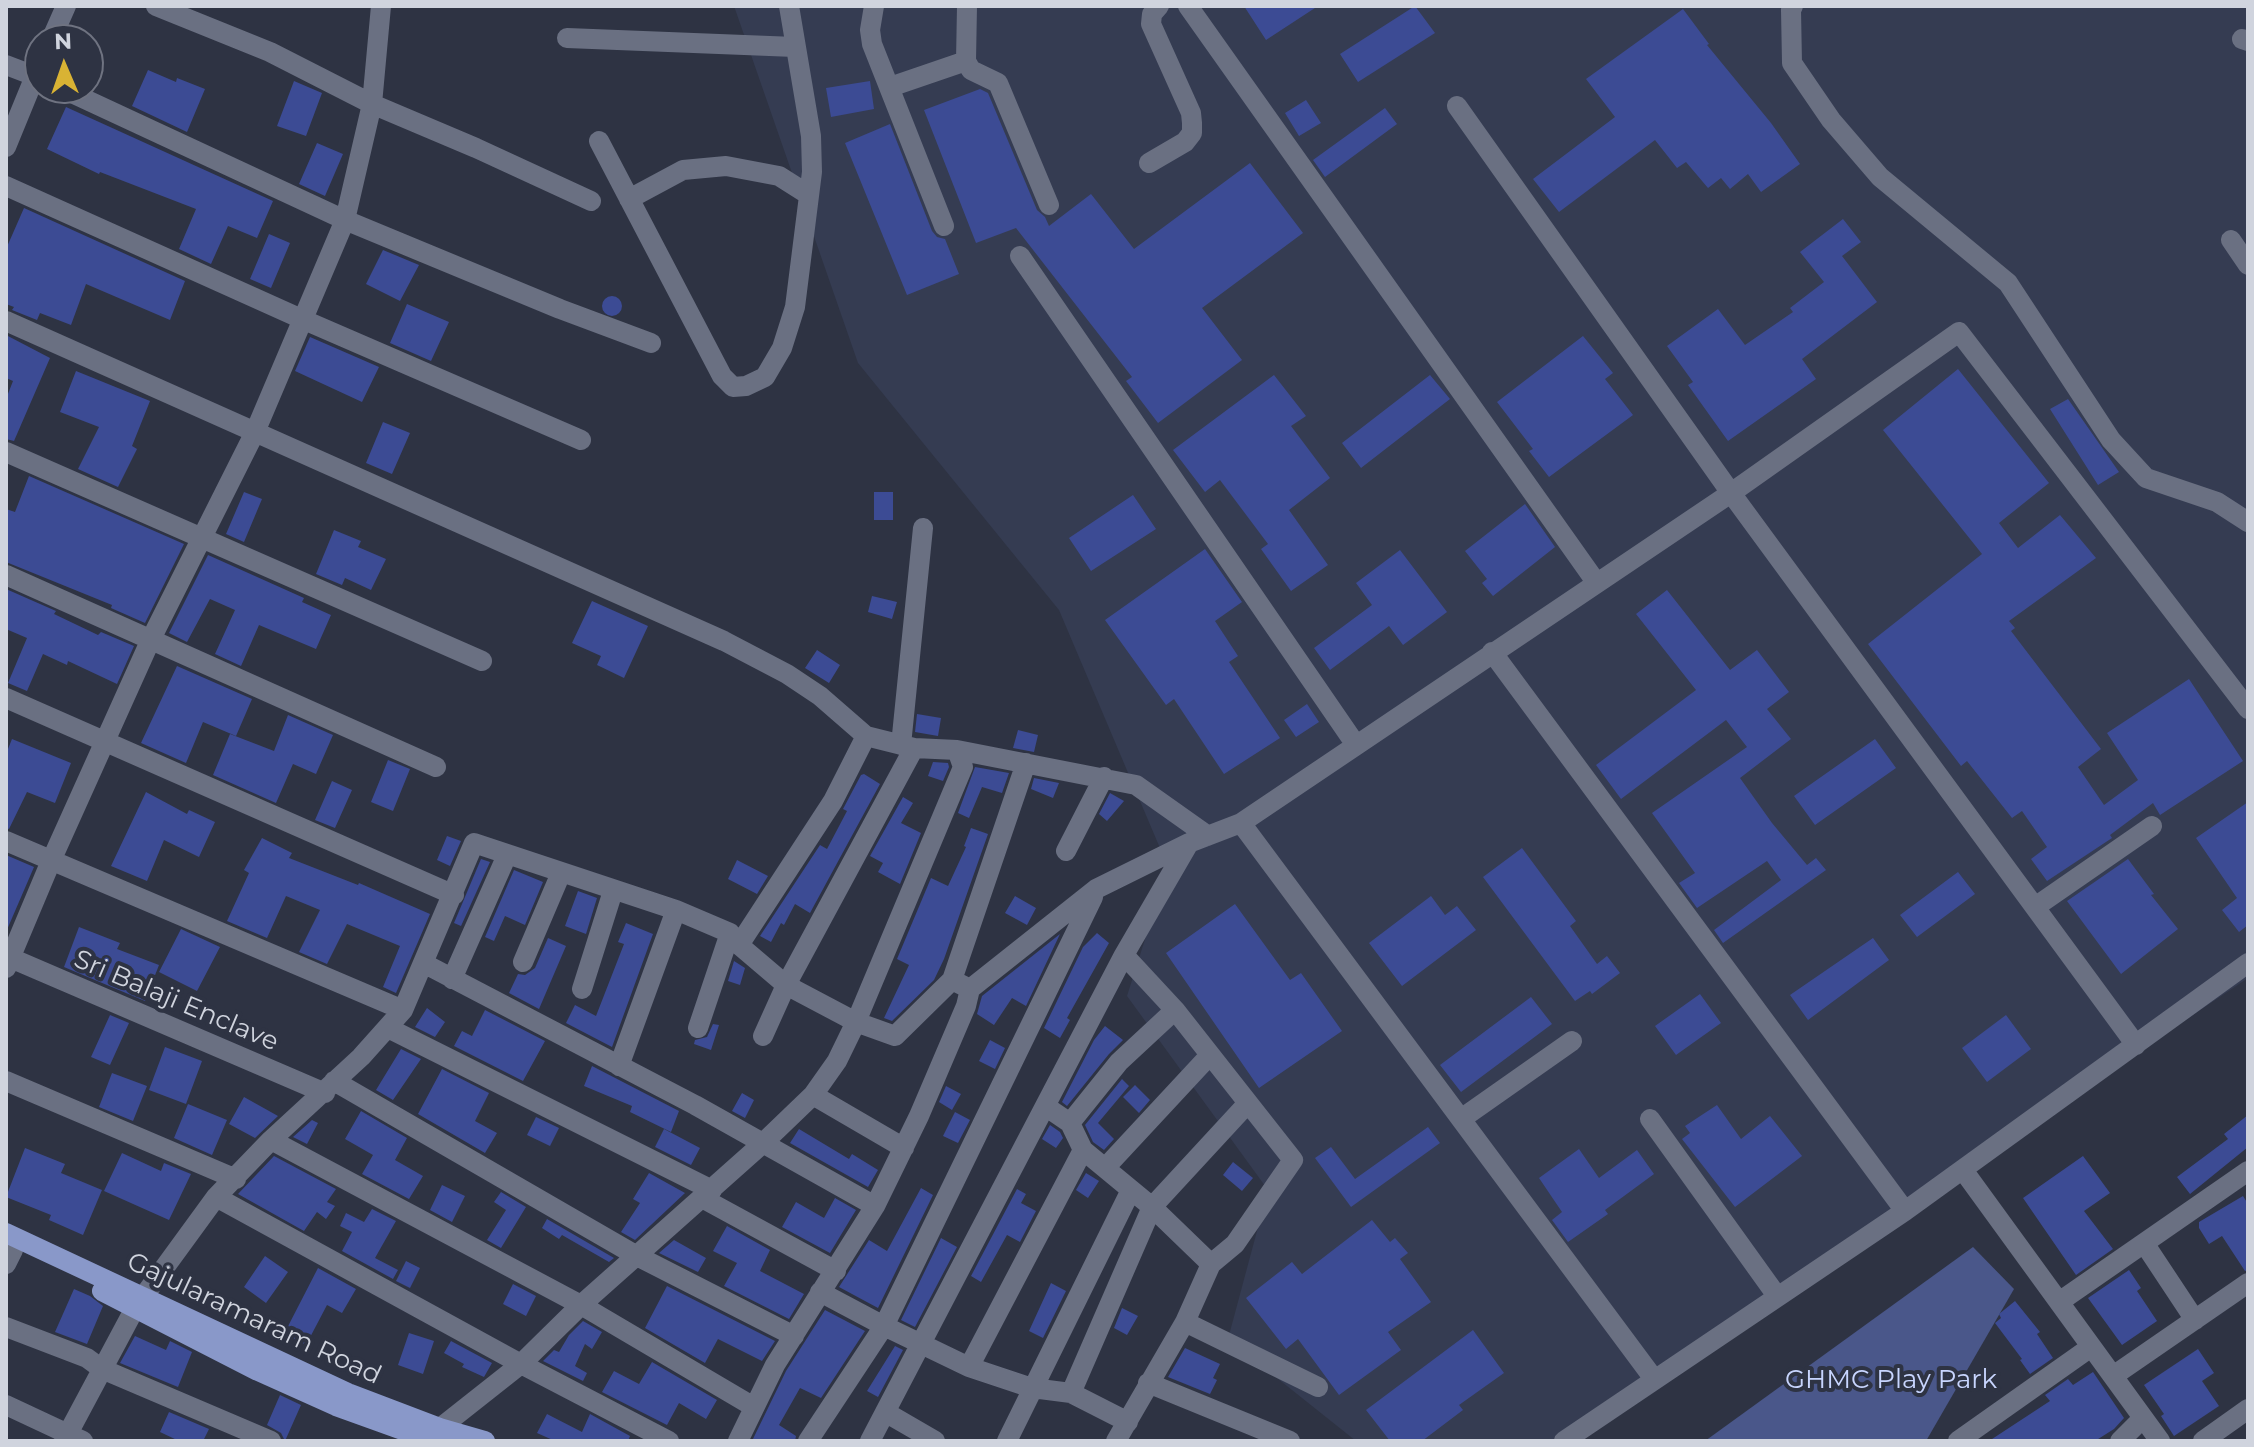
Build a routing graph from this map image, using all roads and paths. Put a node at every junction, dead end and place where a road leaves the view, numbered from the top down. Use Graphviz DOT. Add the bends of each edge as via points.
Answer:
graph roads {
  1 [pos="156,6"];
  2 [pos="381,6"];
  3 [pos="789,6"];
  4 [pos="874,6"];
  5 [pos="967,6"];
  6 [pos="1159,6"];
  7 [pos="1188,6"];
  8 [pos="1793,6"];
  9 [pos="567,38"];
  10 [pos="795,47"];
  11 [pos="966,61"];
  12 [pos="890,87"];
  13 [pos="25,104"];
  14 [pos="95,104"];
  15 [pos="372,104"];
  16 [pos="1457,106"];
  17 [pos="599,141"];
  18 [pos="6,147"];
  19 [pos="1149,163"];
  20 [pos="6,186"];
  21 [pos="809,195"];
  22 [pos="629,199"];
  23 [pos="591,201"];
  24 [pos="1049,205"];
  25 [pos="345,220"];
  26 [pos="944,226"];
  27 [pos="2231,240"];
  28 [pos="1020,256"];
  29 [pos="2248,265"];
  30 [pos="304,320"];
  31 [pos="6,321"];
  32 [pos="651,343"];
  33 [pos="255,432"];
  34 [pos="581,440"];
  35 [pos="6,452"];
  36 [pos="1731,493"];
  37 [pos="2248,522"];
  38 [pos="923,528"];
  39 [pos="201,537"];
  40 [pos="6,575"];
  41 [pos="1596,582"];
  42 [pos="151,639"];
  43 [pos="1492,652"];
  44 [pos="482,661"];
  45 [pos="6,698"];
  46 [pos="2248,709"];
  47 [pos="866,736"];
  48 [pos="107,742"];
  49 [pos="1356,745"];
  50 [pos="908,746"];
  51 [pos="957,750"];
  52 [pos="1026,763"];
  53 [pos="436,767"];
  54 [pos="1104,777"];
  55 [pos="1241,823"];
  56 [pos="2152,826"];
  57 [pos="1199,840"];
  58 [pos="6,841"];
  59 [pos="1066,851"];
  60 [pos="507,855"];
  61 [pos="51,861"];
  62 [pos="561,873"];
  63 [pos="1096,889"];
  64 [pos="613,891"];
  65 [pos="454,895"];
  66 [pos="2035,907"];
  67 [pos="676,910"];
  68 [pos="734,939"];
  69 [pos="1124,955"];
  70 [pos="7,961"];
  71 [pos="523,962"];
  72 [pos="2248,963"];
  73 [pos="425,964"];
  74 [pos="452,979"];
  75 [pos="786,985"];
  76 [pos="961,985"];
  77 [pos="582,989"];
  78 [pos="403,1010"];
  79 [pos="1175,1010"];
  80 [pos="856,1022"];
  81 [pos="388,1028"];
  82 [pos="698,1028"];
  83 [pos="763,1036"];
  84 [pos="1572,1041"];
  85 [pos="2136,1045"];
  86 [pos="1210,1055"];
  87 [pos="619,1066"];
  88 [pos="6,1081"];
  89 [pos="329,1087"];
  90 [pos="813,1095"];
  91 [pos="1248,1103"];
  92 [pos="1045,1106"];
  93 [pos="1461,1119"];
  94 [pos="1650,1119"];
  95 [pos="1070,1123"];
  96 [pos="271,1140"];
  97 [pos="762,1144"];
  98 [pos="904,1148"];
  99 [pos="1083,1150"];
  100 [pos="1105,1168"];
  101 [pos="1963,1170"];
  102 [pos="2248,1171"];
  103 [pos="236,1179"];
  104 [pos="1131,1190"];
  105 [pos="707,1194"];
  106 [pos="216,1197"];
  107 [pos="875,1206"];
  108 [pos="1152,1207"];
  109 [pos="1905,1211"];
  110 [pos="2144,1243"];
  111 [pos="8,1248"];
  112 [pos="637,1256"];
  113 [pos="1211,1264"];
  114 [pos="836,1271"];
  115 [pos="2248,1283"];
  116 [pos="820,1292"];
  117 [pos="1777,1296"];
  118 [pos="140,1302"];
  119 [pos="2059,1302"];
  120 [pos="581,1305"];
  121 [pos="2195,1320"];
  122 [pos="1185,1322"];
  123 [pos="884,1326"];
  124 [pos="6,1327"];
  125 [pos="794,1336"];
  126 [pos="921,1344"];
  127 [pos="2091,1347"];
  128 [pos="521,1364"];
  129 [pos="969,1367"];
  130 [pos="102,1369"];
  131 [pos="2113,1376"];
  132 [pos="1654,1379"];
  133 [pos="1148,1383"];
  134 [pos="1318,1387"];
  135 [pos="1032,1388"];
  136 [pos="1071,1393"];
  137 [pos="6,1405"];
  138 [pos="754,1407"];
  139 [pos="2248,1409"];
  140 [pos="885,1412"];
  141 [pos="2143,1418"];
  142 [pos="1125,1434"];
  143 [pos="431,1437"];
  144 [pos="72,1438"];
  145 [pos="271,1441"];
  146 [pos="485,1441"];
  147 [pos="669,1441"];
  148 [pos="738,1441"];
  149 [pos="808,1441"];
  150 [pos="870,1441"];
  151 [pos="935,1441"];
  152 [pos="1007,1441"];
  153 [pos="1290,1441"];
  154 [pos="1564,1441"];
  155 [pos="1958,1441"];
  156 [pos="2120,1441"];
  157 [pos="2160,1441"];
  158 [pos="2203,1441"];
  1 -- 15 [label="street" via="270,52"];
  2 -- 15 [label="street"];
  3 -- 10 [label="street"];
  4 -- 12 [label="street" via="870,36"];
  5 -- 11 [label="street"];
  6 -- 19 [label="street" via="1151,24 1191,113 1192,133"];
  7 -- 41 [label="street"];
  8 -- 37 [label="street" via="1792,63 1831,120 1880,177 2008,283 2111,440 2146,478 2217,502"];
  9 -- 10 [label="street"];
  10 -- 21 [label="street" via="813,156"];
  11 -- 12 [label="street"];
  11 -- 24 [label="street" via="971,70 998,83"];
  12 -- 26 [label="street"];
  13 -- 18 [label="street"];
  14 -- 25 [label="street"];
  15 -- 23 [label="street"];
  15 -- 25 [label="street"];
  16 -- 36 [label="street"];
  17 -- 22 [label="street"];
  20 -- 30 [label="street"];
  21 -- 22 [label="street" via="779,176 726,166 683,170"];
  21 -- 22 [label="street" via="795,307 782,348 765,377 733,387 722,376"];
  25 -- 30 [label="street"];
  25 -- 32 [label="street"];
  27 -- 29 [label="street"];
  28 -- 49 [label="street"];
  30 -- 33 [label="street"];
  30 -- 34 [label="street"];
  31 -- 33 [label="street"];
  33 -- 39 [label="street"];
  33 -- 47 [label="street" via="724,641 820,696"];
  35 -- 39 [label="street"];
  36 -- 41 [label="street"];
  36 -- 46 [label="street" via="1959,332"];
  36 -- 66 [label="street"];
  38 -- 50 [label="street"];
  39 -- 42 [label="street"];
  39 -- 44 [label="street"];
  40 -- 42 [label="street"];
  41 -- 43 [label="street"];
  42 -- 48 [label="street"];
  42 -- 53 [label="street"];
  43 -- 49 [label="street"];
  43 -- 109 [label="street"];
  45 -- 48 [label="street"];
  47 -- 50 [label="street"];
  47 -- 68 [label="street" via="833,801"];
  48 -- 61 [label="street"];
  48 -- 65 [label="street"];
  49 -- 55 [label="street"];
  50 -- 51 [label="street"];
  50 -- 75 [label="street"];
  51 -- 52 [label="street"];
  51 -- 80 [label="street" via="963,767"];
  52 -- 54 [label="street"];
  52 -- 76 [label="street"];
  54 -- 57 [label="street" via="1136,785"];
  54 -- 59 [label="street"];
  55 -- 57 [label="street"];
  55 -- 93 [label="street"];
  56 -- 66 [label="street"];
  57 -- 63 [label="street"];
  57 -- 69 [label="street"];
  58 -- 61 [label="street"];
  60 -- 62 [label="street"];
  60 -- 65 [label="street" via="474,843"];
  60 -- 74 [label="street"];
  61 -- 70 [label="street"];
  61 -- 78 [label="street"];
  62 -- 64 [label="street"];
  62 -- 71 [label="street"];
  63 -- 76 [label="street"];
  63 -- 123 [label="street"];
  64 -- 67 [label="street"];
  64 -- 77 [label="street"];
  65 -- 73 [label="street"];
  66 -- 85 [label="street"];
  67 -- 68 [label="street"];
  67 -- 87 [label="street"];
  68 -- 75 [label="street"];
  68 -- 82 [label="street"];
  69 -- 79 [label="street"];
  69 -- 92 [label="street"];
  70 -- 89 [label="street, Sri Balaji Enclave"];
  72 -- 85 [label="street"];
  73 -- 74 [label="street"];
  73 -- 78 [label="street"];
  74 -- 87 [label="street"];
  75 -- 80 [label="street"];
  75 -- 83 [label="street"];
  76 -- 80 [label="street" via="895,1036"];
  76 -- 98 [label="street" via="966,1006"];
  78 -- 81 [label="street"];
  79 -- 86 [label="street"];
  79 -- 95 [label="street" via="1119,1062"];
  80 -- 90 [label="street"];
  81 -- 89 [label="street"];
  81 -- 105 [label="street"];
  84 -- 93 [label="street"];
  85 -- 101 [label="street"];
  86 -- 91 [label="street"];
  86 -- 100 [label="street"];
  87 -- 97 [label="street"];
  88 -- 103 [label="street"];
  89 -- 96 [label="street"];
  89 -- 112 [label="street, Sri Balaji Enclave"];
  90 -- 97 [label="street"];
  90 -- 98 [label="street"];
  91 -- 108 [label="street"];
  91 -- 113 [label="street" via="1293,1160 1235,1244"];
  92 -- 95 [label="street"];
  92 -- 126 [label="street"];
  93 -- 132 [label="street"];
  94 -- 117 [label="street"];
  95 -- 99 [label="street"];
  96 -- 103 [label="street"];
  96 -- 120 [label="street"];
  97 -- 105 [label="street"];
  97 -- 107 [label="street"];
  98 -- 107 [label="street"];
  99 -- 100 [label="street"];
  99 -- 129 [label="street"];
  100 -- 104 [label="street"];
  101 -- 109 [label="street"];
  101 -- 119 [label="street"];
  102 -- 110 [label="street"];
  103 -- 106 [label="street"];
  104 -- 108 [label="street"];
  104 -- 135 [label="street"];
  105 -- 112 [label="street"];
  105 -- 114 [label="street"];
  106 -- 118 [label="street"];
  106 -- 128 [label="street"];
  107 -- 114 [label="street"];
  108 -- 113 [label="street"];
  108 -- 136 [label="street"];
  109 -- 117 [label="street"];
  110 -- 119 [label="street"];
  110 -- 121 [label="street"];
  111 -- 118 [label="main road, Gajularamaram Road"];
  112 -- 120 [label="street"];
  112 -- 125 [label="street, Sri Balaji Enclave"];
  113 -- 122 [label="street"];
  114 -- 116 [label="street"];
  115 -- 121 [label="street"];
  116 -- 123 [label="street"];
  116 -- 125 [label="street"];
  117 -- 132 [label="street"];
  118 -- 130 [label="street"];
  118 -- 143 [label="main road, Gajularamaram Road" via="336,1388"];
  119 -- 127 [label="street"];
  120 -- 128 [label="street"];
  120 -- 138 [label="street"];
  121 -- 131 [label="street"];
  122 -- 133 [label="street"];
  122 -- 134 [label="street"];
  123 -- 126 [label="street"];
  123 -- 149 [label="street"];
  124 -- 130 [label="street" via="87,1358"];
  125 -- 138 [label="street"];
  126 -- 129 [label="street"];
  126 -- 140 [label="street"];
  127 -- 131 [label="street"];
  127 -- 155 [label="street"];
  128 -- 143 [label="street"];
  128 -- 147 [label="street"];
  129 -- 135 [label="street"];
  130 -- 144 [label="street"];
  130 -- 145 [label="street"];
  131 -- 141 [label="street"];
  132 -- 154 [label="street"];
  133 -- 142 [label="street"];
  133 -- 153 [label="street"];
  135 -- 136 [label="street"];
  135 -- 152 [label="street"];
  136 -- 142 [label="street"];
  137 -- 144 [label="street"];
  138 -- 148 [label="street"];
  139 -- 158 [label="street"];
  140 -- 150 [label="street"];
  140 -- 151 [label="street"];
  141 -- 156 [label="street"];
  141 -- 157 [label="street"];
  143 -- 146 [label="main road, Gajularamaram Road"];
}
